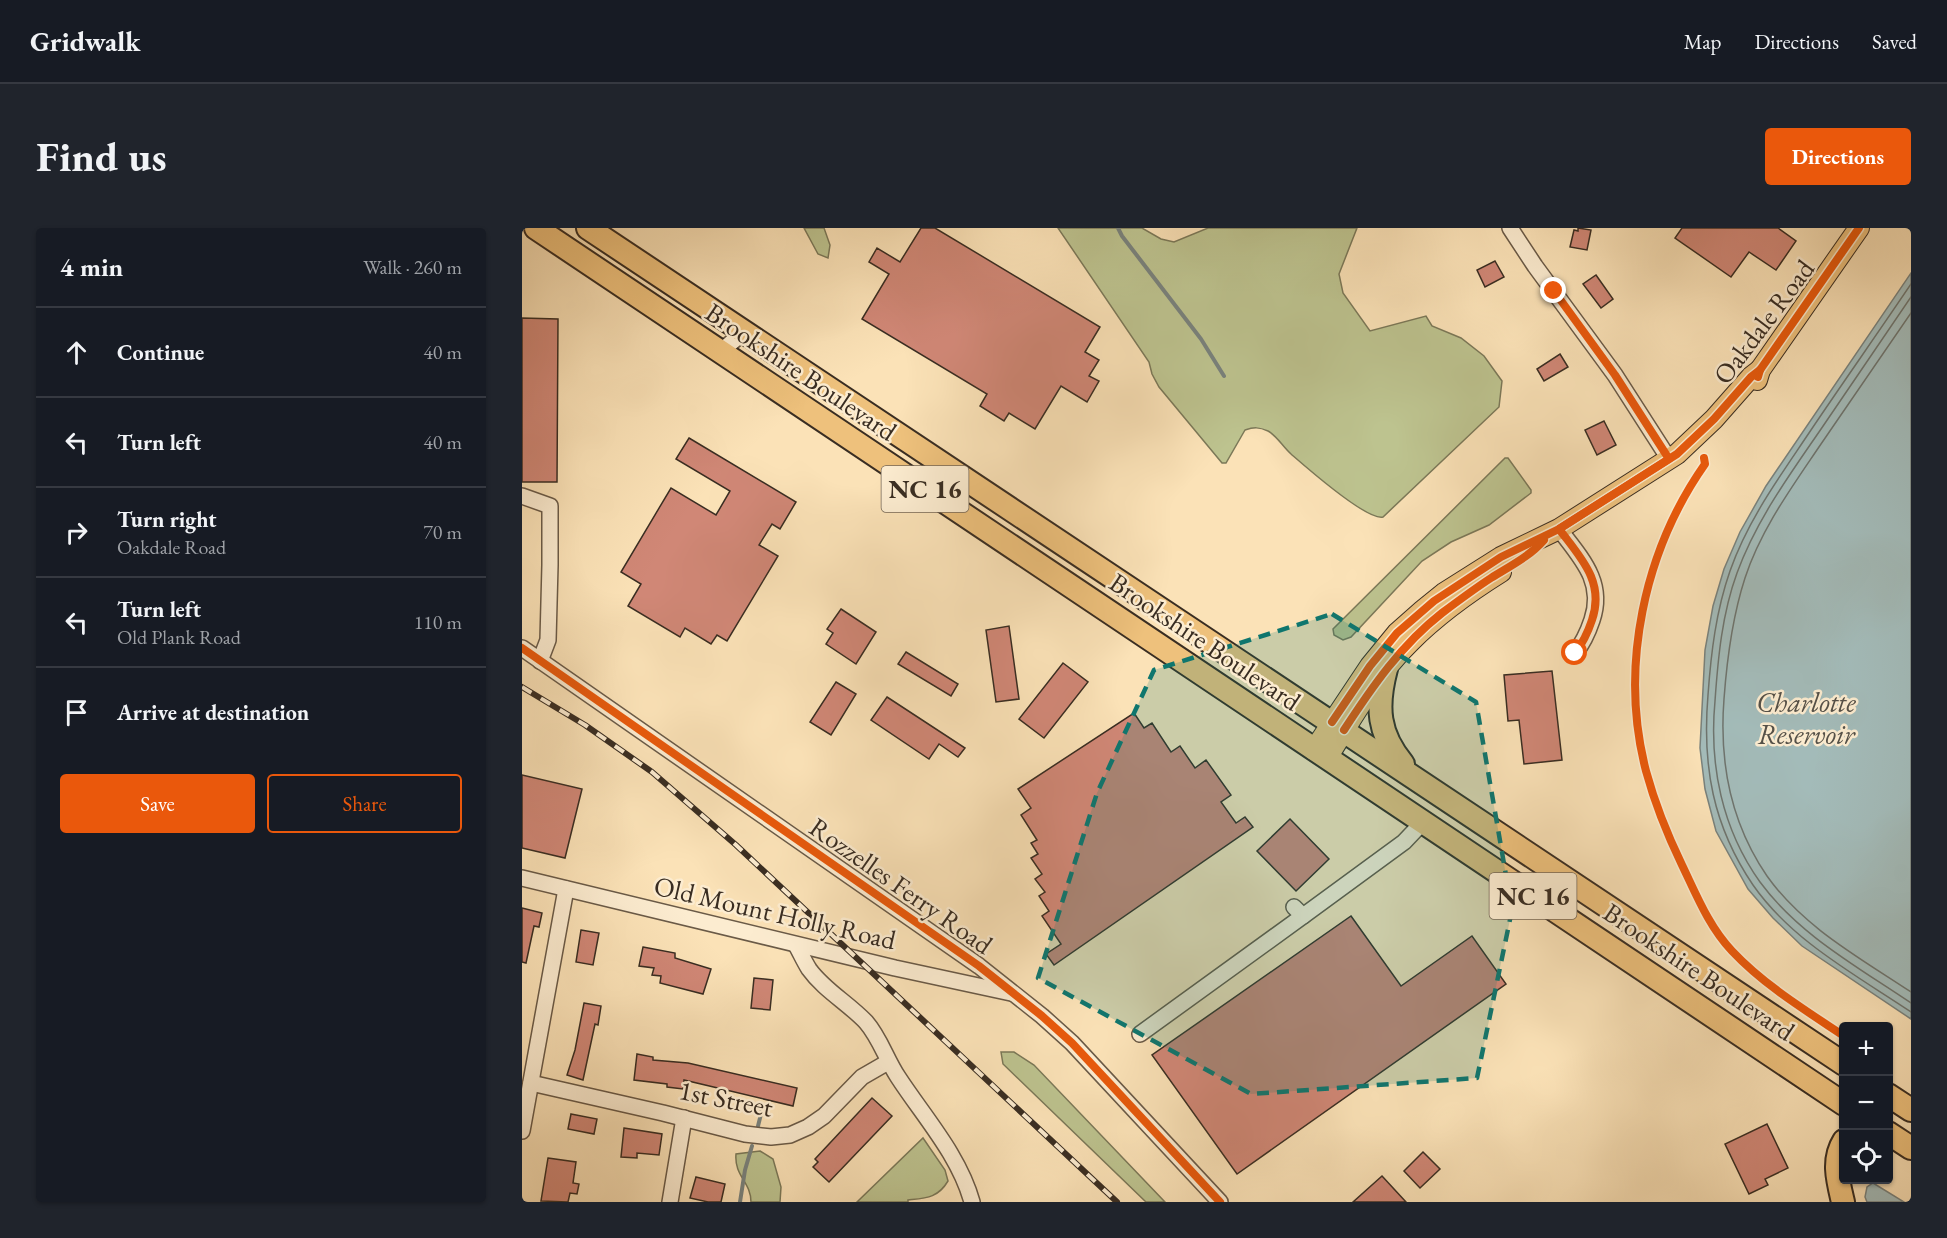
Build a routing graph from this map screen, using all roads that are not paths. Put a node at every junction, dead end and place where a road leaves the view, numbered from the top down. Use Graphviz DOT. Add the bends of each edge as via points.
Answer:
graph roads {
  1 [pos="536,228"];
  2 [pos="588,228"];
  3 [pos="1510,228"];
  4 [pos="1859,228"];
  5 [pos="744,333"];
  6 [pos="720,352"];
  7 [pos="1673,456"];
  8 [pos="522,496"];
  9 [pos="1553,532"];
  10 [pos="522,648"];
  11 [pos="1575,653"];
  12 [pos="540,661"];
  13 [pos="1386,669"];
  14 [pos="1338,726"];
  15 [pos="1321,754"];
  16 [pos="1414,777"];
  17 [pos="1423,822"];
  18 [pos="522,878"];
  19 [pos="566,889"];
  20 [pos="796,945"];
  21 [pos="1017,995"];
  22 [pos="1140,1034"];
  23 [pos="1839,1061"];
  24 [pos="888,1062"];
  25 [pos="531,1083"];
  26 [pos="1893,1098"];
  27 [pos="1839,1101"];
  28 [pos="1911,1110"];
  29 [pos="684,1118"];
  30 [pos="522,1131"];
  31 [pos="1893,1136"];
  32 [pos="1911,1148"];
  33 [pos="1839,1150"];
  34 [pos="1839,1182"];
  35 [pos="1839,1184"];
  36 [pos="670,1202"];
  37 [pos="972,1202"];
  38 [pos="1220,1202"];
  39 [pos="1843,1202"];
  1 -- 6 [label="highway, Brookshire Boulevard / NC 16"];
  2 -- 5 [label="highway, Brookshire Boulevard / NC 16"];
  3 -- 7 [label="street"];
  4 -- 7 [label="main road, Oakdale Road" via="1760,370"];
  5 -- 6 [label="street"];
  5 -- 14 [label="highway, Brookshire Boulevard / NC 16"];
  6 -- 15 [label="highway, Brookshire Boulevard / NC 16"];
  7 -- 9 [label="main road, Oakdale Road"];
  8 -- 12 [label="street" via="550,506 548,640"];
  9 -- 11 [label="street" via="1585,563 1596,589 1596,609 1587,635"];
  9 -- 13 [label="main road, Oakdale Road" via="1528,556 1442,614"];
  9 -- 14 [label="main road, Oakdale Road" via="1501,557 1460,583 1397,633 1370,666"];
  10 -- 12 [label="street, Rozzelles Ferry Road"];
  12 -- 21 [label="street, Rozzelles Ferry Road"];
  13 -- 14 [label="main road, Oakdale Road"];
  13 -- 16 [label="highway" via="1380,696 1384,734"];
  14 -- 15 [label="main road, Oakdale Road"];
  14 -- 16 [label="highway, Brookshire Boulevard / NC 16"];
  15 -- 17 [label="highway, Brookshire Boulevard / NC 16"];
  16 -- 23 [label="highway, Brookshire Boulevard / NC 16"];
  17 -- 22 [label="street" via="1404,842 1298,911"];
  17 -- 27 [label="highway, Brookshire Boulevard / NC 16"];
  18 -- 19 [label="street, Old Mount Holly Road"];
  19 -- 20 [label="street, Old Mount Holly Road"];
  19 -- 25 [label="street"];
  20 -- 21 [label="street, Old Mount Holly Road"];
  20 -- 24 [label="street" via="817,979 866,1022"];
  21 -- 38 [label="street, Rozzelles Ferry Road" via="1080,1051"];
  24 -- 29 [label="street, 1st Street" via="862,1077 824,1116 790,1136 758,1136"];
  24 -- 37 [label="street" via="958,1165"];
  25 -- 29 [label="street, 1st Street"];
  25 -- 30 [label="street"];
  26 -- 28 [label="highway"];
  29 -- 36 [label="street"];
  31 -- 32 [label="highway"];
  33 -- 34 [label="highway"];
  35 -- 39 [label="highway"];
}
